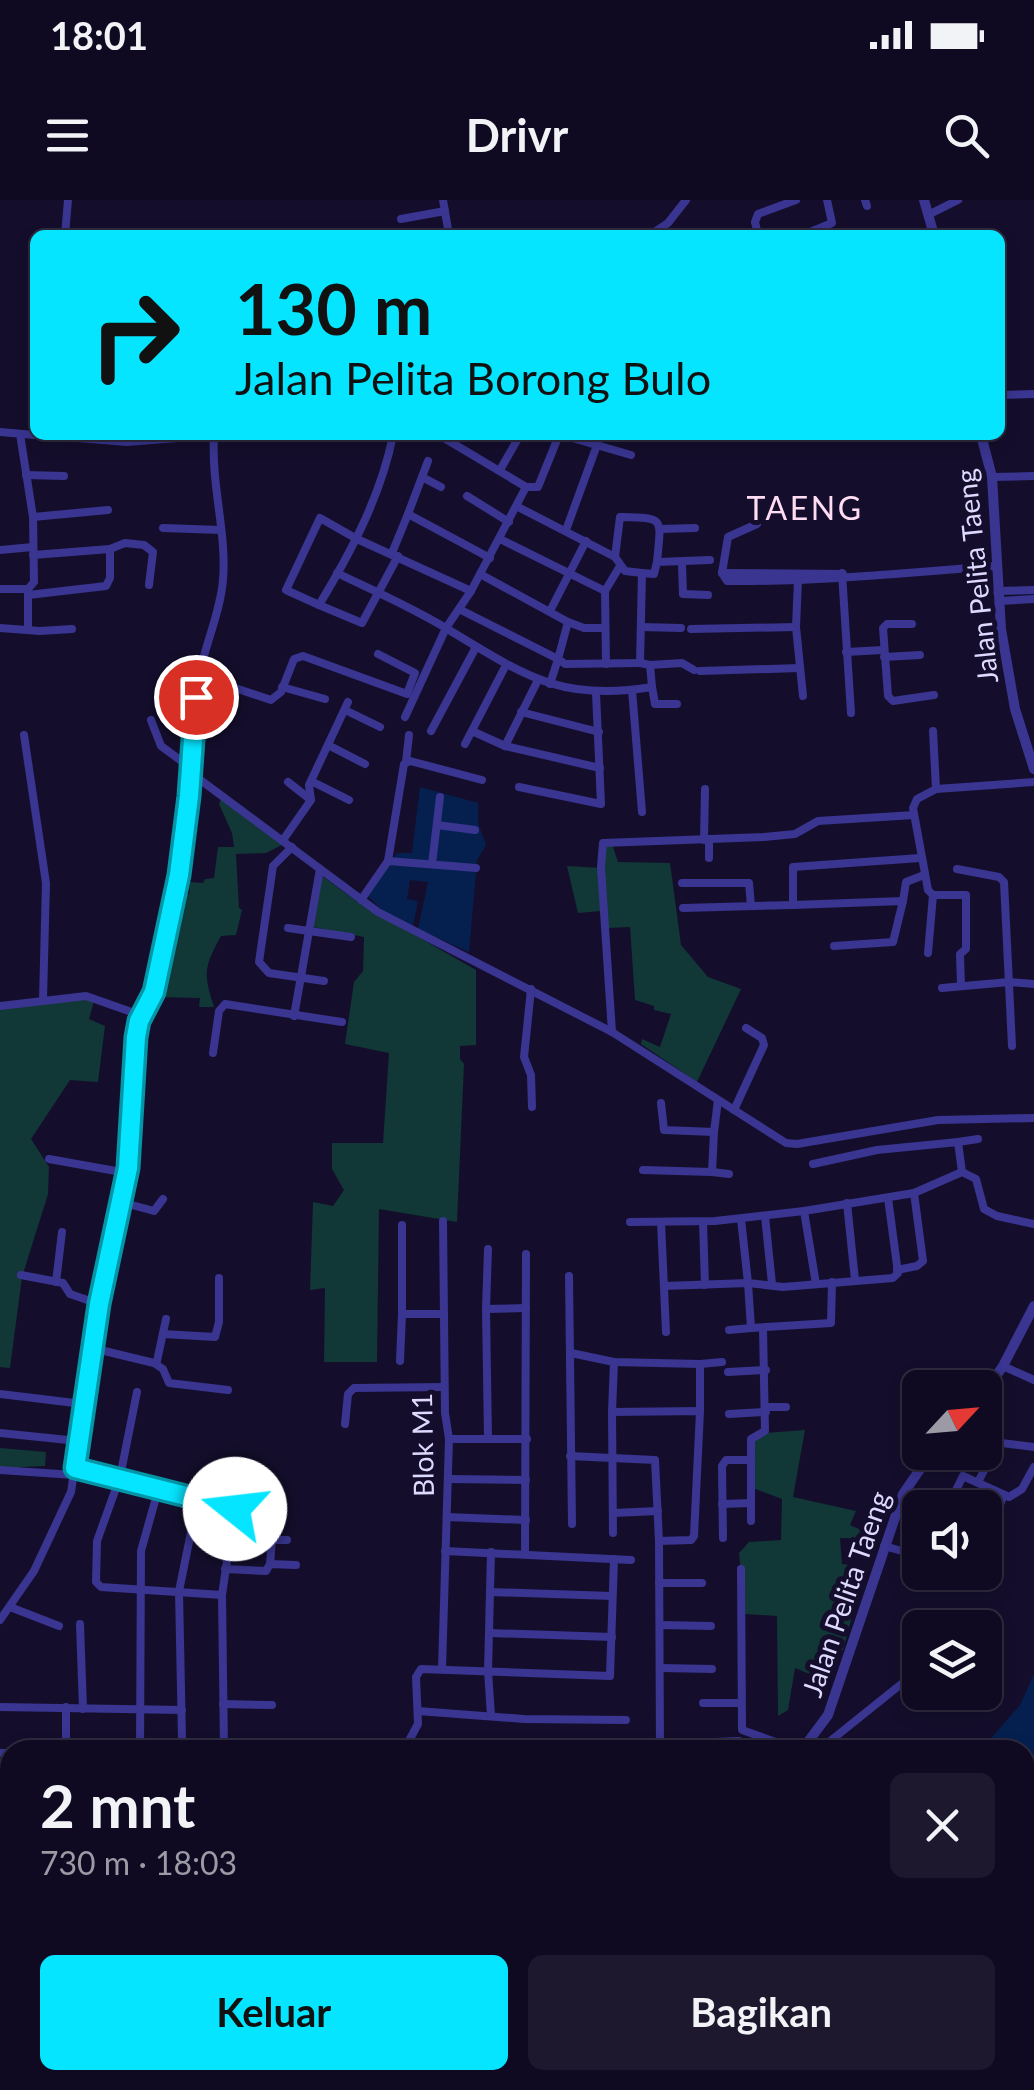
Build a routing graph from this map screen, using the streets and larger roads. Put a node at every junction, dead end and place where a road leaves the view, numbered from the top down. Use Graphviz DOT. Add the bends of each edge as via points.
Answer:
graph roads {
  1 [pos="68,200"];
  2 [pos="443,200"];
  3 [pos="686,200"];
  4 [pos="796,200"];
  5 [pos="827,200"];
  6 [pos="924,200"];
  7 [pos="958,200"];
  8 [pos="445,211"];
  9 [pos="928,216"];
  10 [pos="400,220"];
  11 [pos="66,230"];
  12 [pos="448,230"];
  13 [pos="658,230"];
  14 [pos="757,230"];
  15 [pos="814,230"];
  16 [pos="932,230"];
  17 [pos="1005,394"];
  18 [pos="1034,394"];
  19 [pos="0,432"];
  20 [pos="20,434"];
  21 [pos="30,435"];
  22 [pos="213,440"];
  23 [pos="391,440"];
  24 [pos="449,440"];
  25 [pos="517,440"];
  26 [pos="559,440"];
  27 [pos="580,440"];
  28 [pos="600,440"];
  29 [pos="983,440"];
  30 [pos="598,445"];
  31 [pos="632,455"];
  32 [pos="428,461"];
  33 [pos="500,470"];
  34 [pos="26,475"];
  35 [pos="64,476"];
  36 [pos="1034,476"];
  37 [pos="422,477"];
  38 [pos="992,477"];
  39 [pos="441,487"];
  40 [pos="526,487"];
  41 [pos="467,496"];
  42 [pos="518,506"];
  43 [pos="108,510"];
  44 [pos="408,514"];
  45 [pos="606,516"];
  46 [pos="34,517"];
  47 [pos="620,517"];
  48 [pos="509,522"];
  49 [pos="757,524"];
  50 [pos="163,528"];
  51 [pos="695,528"];
  52 [pos="220,530"];
  53 [pos="566,530"];
  54 [pos="660,530"];
  55 [pos="357,539"];
  56 [pos="500,539"];
  57 [pos="586,541"];
  58 [pos="110,548"];
  59 [pos="0,550"];
  60 [pos="33,551"];
  61 [pos="395,554"];
  62 [pos="490,558"];
  63 [pos="710,560"];
  64 [pos="617,562"];
  65 [pos="658,562"];
  66 [pos="682,564"];
  67 [pos="995,566"];
  68 [pos="338,573"];
  69 [pos="642,573"];
  70 [pos="480,574"];
  71 [pos="570,575"];
  72 [pos="782,576"];
  73 [pos="844,577"];
  74 [pos="798,580"];
  75 [pos="149,585"];
  76 [pos="0,589"];
  77 [pos="1034,590"];
  78 [pos="472,591"];
  79 [pos="605,591"];
  80 [pos="28,592"];
  81 [pos="378,593"];
  82 [pos="708,595"];
  83 [pos="997,596"];
  84 [pos="1034,598"];
  85 [pos="319,605"];
  86 [pos="459,609"];
  87 [pos="550,611"];
  88 [pos="568,622"];
  89 [pos="912,624"];
  90 [pos="641,627"];
  91 [pos="796,627"];
  92 [pos="0,628"];
  93 [pos="446,628"];
  94 [pos="605,628"];
  95 [pos="72,629"];
  96 [pos="28,630"];
  97 [pos="476,648"];
  98 [pos="846,652"];
  99 [pos="378,654"];
  100 [pos="883,654"];
  101 [pos="920,655"];
  102 [pos="558,659"];
  103 [pos="640,662"];
  104 [pos="606,664"];
  105 [pos="650,664"];
  106 [pos="506,665"];
  107 [pos="800,668"];
  108 [pos="200,676"];
  109 [pos="538,680"];
  110 [pos="550,684"];
  111 [pos="282,687"];
  112 [pos="652,687"];
  113 [pos="632,690"];
  114 [pos="596,693"];
  115 [pos="934,695"];
  116 [pos="803,696"];
  117 [pos="324,699"];
  118 [pos="677,704"];
  119 [pos="521,712"];
  120 [pos="851,713"];
  121 [pos="404,717"];
  122 [pos="151,720"];
  123 [pos="380,727"];
  124 [pos="933,730"];
  125 [pos="432,731"];
  126 [pos="472,731"];
  127 [pos="600,732"];
  128 [pos="24,735"];
  129 [pos="409,736"];
  130 [pos="465,744"];
  131 [pos="328,745"];
  132 [pos="505,746"];
  133 [pos="406,762"];
  134 [pos="365,764"];
  135 [pos="600,768"];
  136 [pos="1034,769"];
  137 [pos="191,771"];
  138 [pos="482,780"];
  139 [pos="288,782"];
  140 [pos="310,782"];
  141 [pos="1034,782"];
  142 [pos="519,787"];
  143 [pos="705,789"];
  144 [pos="936,789"];
  145 [pos="440,797"];
  146 [pos="311,800"];
  147 [pos="349,800"];
  148 [pos="642,812"];
  149 [pos="914,814"];
  150 [pos="436,825"];
  151 [pos="475,830"];
  152 [pos="283,840"];
  153 [pos="707,840"];
  154 [pos="292,847"];
  155 [pos="709,858"];
  156 [pos="920,858"];
  157 [pos="388,860"];
  158 [pos="432,864"];
  159 [pos="476,868"];
  160 [pos="320,869"];
  161 [pos="957,869"];
  162 [pos="924,874"];
  163 [pos="682,883"];
  164 [pos="933,895"];
  165 [pos="361,900"];
  166 [pos="903,901"];
  167 [pos="793,905"];
  168 [pos="751,906"];
  169 [pos="683,908"];
  170 [pos="288,928"];
  171 [pos="310,931"];
  172 [pos="351,938"];
  173 [pos="834,946"];
  174 [pos="928,953"];
  175 [pos="301,976"];
  176 [pos="324,982"];
  177 [pos="1009,982"];
  178 [pos="1034,984"];
  179 [pos="960,986"];
  180 [pos="942,988"];
  181 [pos="531,989"];
  182 [pos="42,1000"];
  183 [pos="0,1006"];
  184 [pos="142,1016"];
  185 [pos="294,1016"];
  186 [pos="342,1022"];
  187 [pos="746,1028"];
  188 [pos="612,1032"];
  189 [pos="1012,1046"];
  190 [pos="213,1053"];
  191 [pos="718,1100"];
  192 [pos="662,1103"];
  193 [pos="532,1107"];
  194 [pos="734,1110"];
  195 [pos="1034,1118"];
  196 [pos="714,1132"];
  197 [pos="978,1139"];
  198 [pos="958,1142"];
  199 [pos="49,1159"];
  200 [pos="813,1164"];
  201 [pos="642,1170"];
  202 [pos="712,1172"];
  203 [pos="962,1172"];
  204 [pos="127,1173"];
  205 [pos="729,1174"];
  206 [pos="914,1193"];
  207 [pos="888,1198"];
  208 [pos="163,1199"];
  209 [pos="122,1202"];
  210 [pos="847,1202"];
  211 [pos="804,1210"];
  212 [pos="765,1216"];
  213 [pos="740,1219"];
  214 [pos="443,1221"];
  215 [pos="630,1222"];
  216 [pos="661,1222"];
  217 [pos="702,1222"];
  218 [pos="1034,1224"];
  219 [pos="402,1226"];
  220 [pos="62,1232"];
  221 [pos="488,1249"];
  222 [pos="526,1254"];
  223 [pos="897,1270"];
  224 [pos="21,1275"];
  225 [pos="569,1276"];
  226 [pos="219,1278"];
  227 [pos="855,1280"];
  228 [pos="56,1282"];
  229 [pos="832,1282"];
  230 [pos="748,1284"];
  231 [pos="772,1284"];
  232 [pos="816,1284"];
  233 [pos="705,1285"];
  234 [pos="664,1286"];
  235 [pos="99,1304"];
  236 [pos="1034,1306"];
  237 [pos="526,1308"];
  238 [pos="486,1309"];
  239 [pos="402,1314"];
  240 [pos="444,1314"];
  241 [pos="166,1319"];
  242 [pos="751,1328"];
  243 [pos="763,1328"];
  244 [pos="729,1330"];
  245 [pos="666,1332"];
  246 [pos="163,1334"];
  247 [pos="92,1348"];
  248 [pos="571,1353"];
  249 [pos="400,1362"];
  250 [pos="614,1362"];
  251 [pos="722,1362"];
  252 [pos="154,1363"];
  253 [pos="700,1364"];
  254 [pos="1004,1366"];
  255 [pos="766,1370"];
  256 [pos="1001,1370"];
  257 [pos="728,1372"];
  258 [pos="1034,1380"];
  259 [pos="444,1387"];
  260 [pos="228,1390"];
  261 [pos="137,1392"];
  262 [pos="0,1394"];
  263 [pos="84,1404"];
  264 [pos="786,1408"];
  265 [pos="766,1410"];
  266 [pos="700,1411"];
  267 [pos="612,1412"];
  268 [pos="728,1414"];
  269 [pos="345,1424"];
  270 [pos="0,1433"];
  271 [pos="449,1439"];
  272 [pos="488,1439"];
  273 [pos="526,1439"];
  274 [pos="78,1441"];
  275 [pos="1002,1444"];
  276 [pos="1034,1448"];
  277 [pos="570,1456"];
  278 [pos="612,1458"];
  279 [pos="751,1460"];
  280 [pos="1034,1467"];
  281 [pos="0,1470"];
  282 [pos="920,1470"];
  283 [pos="984,1470"];
  284 [pos="74,1471"];
  285 [pos="120,1477"];
  286 [pos="448,1479"];
  287 [pos="526,1480"];
  288 [pos="978,1482"];
  289 [pos="159,1488"];
  290 [pos="956,1490"];
  291 [pos="1004,1497"];
  292 [pos="198,1498"];
  293 [pos="1002,1501"];
  294 [pos="751,1503"];
  295 [pos="722,1504"];
  296 [pos="658,1512"];
  297 [pos="612,1513"];
  298 [pos="446,1517"];
  299 [pos="526,1520"];
  300 [pos="751,1521"];
  301 [pos="572,1524"];
  302 [pos="613,1534"];
  303 [pos="723,1538"];
  304 [pos="287,1540"];
  305 [pos="659,1540"];
  306 [pos="884,1546"];
  307 [pos="445,1551"];
  308 [pos="902,1551"];
  309 [pos="491,1552"];
  310 [pos="526,1553"];
  311 [pos="614,1559"];
  312 [pos="632,1560"];
  313 [pos="270,1564"];
  314 [pos="296,1566"];
  315 [pos="224,1569"];
  316 [pos="741,1569"];
  317 [pos="660,1582"];
  318 [pos="702,1583"];
  319 [pos="139,1588"];
  320 [pos="180,1591"];
  321 [pos="490,1592"];
  322 [pos="222,1594"];
  323 [pos="612,1596"];
  324 [pos="10,1607"];
  325 [pos="0,1620"];
  326 [pos="80,1624"];
  327 [pos="660,1625"];
  328 [pos="59,1626"];
  329 [pos="711,1626"];
  330 [pos="488,1632"];
  331 [pos="612,1637"];
  332 [pos="661,1668"];
  333 [pos="442,1669"];
  334 [pos="712,1669"];
  335 [pos="488,1670"];
  336 [pos="902,1683"];
  337 [pos="703,1703"];
  338 [pos="740,1703"];
  339 [pos="223,1704"];
  340 [pos="272,1706"];
  341 [pos="66,1707"];
  342 [pos="0,1708"];
  343 [pos="83,1709"];
  344 [pos="182,1710"];
  345 [pos="142,1711"];
  346 [pos="418,1711"];
  347 [pos="491,1716"];
  348 [pos="626,1720"];
  349 [pos="742,1730"];
  350 [pos="182,1739"];
  351 [pos="66,1740"];
  352 [pos="141,1740"];
  353 [pos="224,1740"];
  354 [pos="410,1740"];
  355 [pos="660,1740"];
  356 [pos="739,1740"];
  357 [pos="771,1740"];
  358 [pos="808,1740"];
  359 [pos="831,1740"];
  1 -- 11 [label="street"];
  2 -- 8 [label="street"];
  3 -- 13 [label="street"];
  4 -- 14 [label="street" via="758,214"];
  5 -- 15 [label="street" via="832,223"];
  6 -- 9 [label="street"];
  7 -- 9 [label="street"];
  8 -- 10 [label="street"];
  8 -- 12 [label="street"];
  9 -- 16 [label="street"];
  17 -- 18 [label="street"];
  19 -- 20 [label="street"];
  20 -- 21 [label="street"];
  20 -- 34 [label="street"];
  22 -- 52 [label="street"];
  23 -- 55 [label="street"];
  24 -- 33 [label="street"];
  25 -- 33 [label="street"];
  26 -- 40 [label="street" via="538,487"];
  27 -- 30 [label="street"];
  28 -- 30 [label="street"];
  29 -- 38 [label="street, Jalan Pelita Taeng"];
  30 -- 31 [label="street"];
  30 -- 53 [label="street"];
  32 -- 37 [label="street"];
  33 -- 40 [label="street"];
  34 -- 35 [label="street"];
  34 -- 46 [label="street"];
  36 -- 38 [label="street"];
  37 -- 39 [label="street"];
  37 -- 44 [label="street"];
  38 -- 67 [label="street, Jalan Pelita Taeng"];
  40 -- 42 [label="street"];
  41 -- 48 [label="street"];
  42 -- 48 [label="street"];
  42 -- 53 [label="street"];
  43 -- 46 [label="street"];
  44 -- 61 [label="street"];
  44 -- 62 [label="street"];
  45 -- 47 [label="street"];
  46 -- 60 [label="street"];
  47 -- 54 [label="street" via="653,518"];
  47 -- 64 [label="street"];
  48 -- 56 [label="street"];
  49 -- 72 [label="street" via="728,537 722,573 727,581"];
  50 -- 52 [label="street"];
  51 -- 54 [label="street"];
  52 -- 108 [label="street" via="220,608"];
  53 -- 57 [label="street"];
  54 -- 65 [label="street"];
  55 -- 61 [label="street"];
  55 -- 68 [label="street"];
  55 -- 85 [label="street" via="322,519 316,522 285,587"];
  56 -- 62 [label="street"];
  56 -- 71 [label="street"];
  57 -- 64 [label="street"];
  57 -- 71 [label="street"];
  58 -- 60 [label="street"];
  58 -- 75 [label="street" via="150,547"];
  58 -- 80 [label="street" via="106,586"];
  59 -- 60 [label="street"];
  60 -- 80 [label="street"];
  61 -- 78 [label="street"];
  61 -- 81 [label="street"];
  62 -- 70 [label="street"];
  63 -- 66 [label="street"];
  64 -- 69 [label="street" via="625,571"];
  64 -- 79 [label="street"];
  65 -- 66 [label="street"];
  65 -- 69 [label="street" via="654,574"];
  66 -- 82 [label="street" via="684,595"];
  67 -- 73 [label="street"];
  67 -- 83 [label="street, Jalan Pelita Taeng"];
  68 -- 81 [label="street"];
  68 -- 85 [label="street"];
  69 -- 90 [label="street"];
  70 -- 78 [label="street"];
  70 -- 87 [label="street"];
  71 -- 79 [label="street"];
  71 -- 87 [label="street"];
  72 -- 73 [label="street"];
  72 -- 74 [label="street"];
  73 -- 74 [label="street"];
  73 -- 98 [label="street"];
  74 -- 91 [label="street"];
  76 -- 80 [label="street"];
  77 -- 83 [label="street"];
  78 -- 86 [label="street"];
  79 -- 94 [label="street"];
  80 -- 96 [label="street"];
  81 -- 85 [label="street" via="362,623"];
  81 -- 93 [label="street"];
  83 -- 84 [label="street"];
  83 -- 136 [label="street, Jalan Pelita Taeng" via="1015,709"];
  86 -- 93 [label="street"];
  86 -- 102 [label="street"];
  87 -- 88 [label="street"];
  88 -- 94 [label="street"];
  88 -- 102 [label="street"];
  89 -- 100 [label="street" via="885,626"];
  90 -- 91 [label="street"];
  90 -- 103 [label="street"];
  91 -- 107 [label="street"];
  92 -- 96 [label="street"];
  93 -- 97 [label="street"];
  93 -- 121 [label="street"];
  94 -- 104 [label="street"];
  95 -- 96 [label="street"];
  97 -- 106 [label="street"];
  97 -- 125 [label="street"];
  98 -- 100 [label="street"];
  98 -- 120 [label="street"];
  99 -- 111 [label="street" via="416,673 407,694 304,656 294,658"];
  100 -- 101 [label="street"];
  100 -- 115 [label="street" via="893,702"];
  102 -- 104 [label="street"];
  102 -- 110 [label="street"];
  103 -- 104 [label="street"];
  103 -- 105 [label="street"];
  105 -- 107 [label="street"];
  105 -- 112 [label="street"];
  106 -- 109 [label="street"];
  106 -- 126 [label="street"];
  107 -- 116 [label="street"];
  108 -- 111 [label="street" via="271,700"];
  108 -- 137 [label="street"];
  109 -- 110 [label="street"];
  109 -- 119 [label="street"];
  110 -- 114 [label="street"];
  111 -- 117 [label="street"];
  112 -- 113 [label="street"];
  112 -- 118 [label="street" via="655,704"];
  113 -- 114 [label="street"];
  113 -- 148 [label="street"];
  114 -- 127 [label="street"];
  119 -- 127 [label="street"];
  119 -- 132 [label="street"];
  122 -- 137 [label="street" via="161,746"];
  123 -- 131 [label="street" via="346,706"];
  124 -- 144 [label="street"];
  126 -- 130 [label="street"];
  126 -- 132 [label="street"];
  127 -- 135 [label="street"];
  128 -- 182 [label="street" via="46,883"];
  129 -- 133 [label="street"];
  131 -- 134 [label="street"];
  131 -- 140 [label="street"];
  132 -- 135 [label="street"];
  133 -- 138 [label="street"];
  133 -- 157 [label="street"];
  135 -- 142 [label="street" via="600,804"];
  137 -- 152 [label="street"];
  137 -- 184 [label="street" via="179,875 154,992"];
  139 -- 146 [label="street"];
  140 -- 146 [label="street"];
  140 -- 147 [label="street"];
  141 -- 144 [label="street"];
  143 -- 153 [label="street"];
  144 -- 149 [label="street" via="916,799"];
  145 -- 150 [label="street"];
  146 -- 152 [label="street"];
  149 -- 153 [label="street" via="818,821 795,834"];
  149 -- 156 [label="street"];
  150 -- 151 [label="street"];
  150 -- 158 [label="street"];
  152 -- 154 [label="street"];
  153 -- 155 [label="street"];
  153 -- 188 [label="street" via="603,842"];
  154 -- 160 [label="street"];
  154 -- 175 [label="street" via="273,866 258,952 264,970"];
  156 -- 162 [label="street"];
  156 -- 167 [label="street" via="794,867"];
  157 -- 158 [label="street"];
  157 -- 165 [label="street"];
  158 -- 159 [label="street"];
  160 -- 165 [label="street"];
  160 -- 171 [label="street"];
  161 -- 177 [label="street" via="1003,880"];
  162 -- 164 [label="street"];
  162 -- 166 [label="street" via="906,882"];
  163 -- 168 [label="street" via="748,883"];
  164 -- 174 [label="street"];
  164 -- 179 [label="street" via="966,895"];
  165 -- 181 [label="street"];
  166 -- 167 [label="street"];
  166 -- 173 [label="street" via="893,942"];
  167 -- 168 [label="street"];
  168 -- 169 [label="street"];
  170 -- 171 [label="street"];
  171 -- 172 [label="street"];
  171 -- 175 [label="street"];
  175 -- 176 [label="street"];
  175 -- 185 [label="street"];
  177 -- 178 [label="street"];
  177 -- 179 [label="street"];
  177 -- 189 [label="street"];
  179 -- 180 [label="street"];
  181 -- 188 [label="street"];
  181 -- 193 [label="street" via="524,1057"];
  182 -- 183 [label="street"];
  182 -- 184 [label="street" via="86,996"];
  184 -- 204 [label="street"];
  185 -- 186 [label="street"];
  185 -- 190 [label="street" via="225,1004"];
  187 -- 194 [label="street" via="764,1045"];
  188 -- 191 [label="street"];
  191 -- 194 [label="street"];
  191 -- 196 [label="street"];
  192 -- 196 [label="street" via="664,1130"];
  194 -- 195 [label="street" via="796,1144 938,1120"];
  196 -- 202 [label="street"];
  197 -- 198 [label="street"];
  198 -- 200 [label="street"];
  198 -- 203 [label="street"];
  199 -- 204 [label="street"];
  201 -- 202 [label="street"];
  202 -- 205 [label="street"];
  203 -- 206 [label="street"];
  203 -- 218 [label="street" via="976,1179 984,1209"];
  204 -- 209 [label="street"];
  206 -- 207 [label="street"];
  206 -- 223 [label="street" via="922,1261"];
  207 -- 210 [label="street"];
  207 -- 223 [label="street"];
  208 -- 209 [label="street" via="154,1211"];
  209 -- 235 [label="street"];
  210 -- 211 [label="street"];
  210 -- 227 [label="street"];
  211 -- 212 [label="street"];
  211 -- 232 [label="street"];
  212 -- 213 [label="street"];
  212 -- 231 [label="street"];
  213 -- 217 [label="street"];
  213 -- 230 [label="street"];
  214 -- 240 [label="street, Blok M1"];
  215 -- 216 [label="street"];
  216 -- 217 [label="street"];
  216 -- 234 [label="street"];
  217 -- 233 [label="street"];
  219 -- 239 [label="street"];
  220 -- 228 [label="street"];
  221 -- 238 [label="street"];
  222 -- 237 [label="street"];
  223 -- 227 [label="street" via="893,1278"];
  224 -- 228 [label="street"];
  225 -- 248 [label="street"];
  226 -- 246 [label="street" via="214,1338"];
  227 -- 229 [label="street"];
  228 -- 235 [label="street"];
  229 -- 232 [label="street"];
  229 -- 243 [label="street" via="830,1323"];
  230 -- 231 [label="street"];
  230 -- 233 [label="street"];
  230 -- 242 [label="street"];
  231 -- 232 [label="street"];
  233 -- 234 [label="street"];
  234 -- 245 [label="street"];
  235 -- 247 [label="street"];
  236 -- 254 [label="street"];
  237 -- 238 [label="street"];
  237 -- 273 [label="street"];
  238 -- 272 [label="street"];
  239 -- 240 [label="street"];
  239 -- 249 [label="street"];
  240 -- 259 [label="street, Blok M1"];
  241 -- 246 [label="street"];
  242 -- 243 [label="street"];
  242 -- 244 [label="street"];
  243 -- 255 [label="street"];
  246 -- 252 [label="street"];
  247 -- 252 [label="street"];
  247 -- 263 [label="street"];
  248 -- 250 [label="street"];
  248 -- 277 [label="street"];
  250 -- 253 [label="street"];
  250 -- 267 [label="street"];
  251 -- 253 [label="street"];
  252 -- 260 [label="street" via="169,1383"];
  253 -- 266 [label="street"];
  254 -- 256 [label="street"];
  254 -- 258 [label="street"];
  255 -- 257 [label="street"];
  255 -- 265 [label="street"];
  259 -- 269 [label="street" via="354,1388"];
  259 -- 271 [label="street, Blok M1"];
  261 -- 285 [label="street"];
  262 -- 263 [label="street"];
  263 -- 274 [label="street"];
  264 -- 265 [label="street"];
  265 -- 268 [label="street"];
  265 -- 279 [label="street" via="765,1432 751,1438"];
  266 -- 267 [label="street"];
  266 -- 305 [label="street" via="694,1536"];
  267 -- 278 [label="street"];
  270 -- 274 [label="street"];
  271 -- 272 [label="street"];
  271 -- 286 [label="street, Blok M1"];
  272 -- 273 [label="street"];
  273 -- 287 [label="street"];
  274 -- 284 [label="street"];
  275 -- 276 [label="street"];
  277 -- 278 [label="street"];
  277 -- 301 [label="street"];
  278 -- 296 [label="street" via="656,1460"];
  278 -- 297 [label="street"];
  279 -- 294 [label="street"];
  279 -- 295 [label="street" via="724,1461"];
  280 -- 291 [label="street" via="1022,1489"];
  281 -- 284 [label="street"];
  282 -- 306 [label="street, Jalan Pelita Taeng"];
  283 -- 288 [label="street"];
  284 -- 285 [label="street"];
  284 -- 324 [label="street" via="55,1530"];
  285 -- 289 [label="street"];
  285 -- 319 [label="street" via="98,1541 96,1582"];
  286 -- 287 [label="street"];
  286 -- 298 [label="street, Blok M1"];
  287 -- 299 [label="street"];
  288 -- 290 [label="street" via="962,1477"];
  288 -- 291 [label="street"];
  289 -- 292 [label="street"];
  289 -- 319 [label="street" via="141,1551"];
  291 -- 293 [label="street"];
  292 -- 315 [label="street" via="234,1506"];
  292 -- 320 [label="street"];
  294 -- 295 [label="street"];
  294 -- 300 [label="street"];
  295 -- 303 [label="street"];
  296 -- 297 [label="street"];
  296 -- 305 [label="street"];
  297 -- 302 [label="street"];
  298 -- 299 [label="street"];
  298 -- 307 [label="street, Blok M1"];
  299 -- 310 [label="street"];
  304 -- 313 [label="street" via="272,1540"];
  305 -- 317 [label="street"];
  306 -- 308 [label="street"];
  306 -- 358 [label="street, Jalan Pelita Taeng" via="828,1715"];
  307 -- 309 [label="street"];
  307 -- 333 [label="street, Blok M1"];
  309 -- 310 [label="street"];
  309 -- 321 [label="street"];
  310 -- 311 [label="street"];
  311 -- 312 [label="street"];
  311 -- 323 [label="street"];
  313 -- 314 [label="street"];
  313 -- 315 [label="street" via="260,1573"];
  315 -- 322 [label="street"];
  316 -- 338 [label="street"];
  317 -- 318 [label="street"];
  317 -- 327 [label="street"];
  319 -- 320 [label="street"];
  319 -- 345 [label="street"];
  320 -- 322 [label="street"];
  320 -- 344 [label="street"];
  321 -- 323 [label="street"];
  321 -- 330 [label="street"];
  322 -- 339 [label="street"];
  323 -- 331 [label="street"];
  324 -- 325 [label="street"];
  324 -- 328 [label="street"];
  326 -- 343 [label="street"];
  327 -- 329 [label="street"];
  327 -- 332 [label="street"];
  330 -- 331 [label="street"];
  330 -- 335 [label="street"];
  331 -- 335 [label="street" via="606,1677"];
  332 -- 334 [label="street"];
  332 -- 355 [label="street"];
  333 -- 335 [label="street"];
  333 -- 346 [label="street" via="416,1672"];
  335 -- 347 [label="street"];
  336 -- 359 [label="street"];
  337 -- 338 [label="street"];
  338 -- 349 [label="street"];
  339 -- 340 [label="street"];
  339 -- 353 [label="street"];
  341 -- 342 [label="street"];
  341 -- 343 [label="street"];
  341 -- 351 [label="street"];
  343 -- 345 [label="street"];
  344 -- 345 [label="street"];
  344 -- 350 [label="street"];
  345 -- 352 [label="street"];
  346 -- 347 [label="street"];
  346 -- 354 [label="street"];
  347 -- 348 [label="street"];
  349 -- 356 [label="street"];
  349 -- 357 [label="street"];
}
